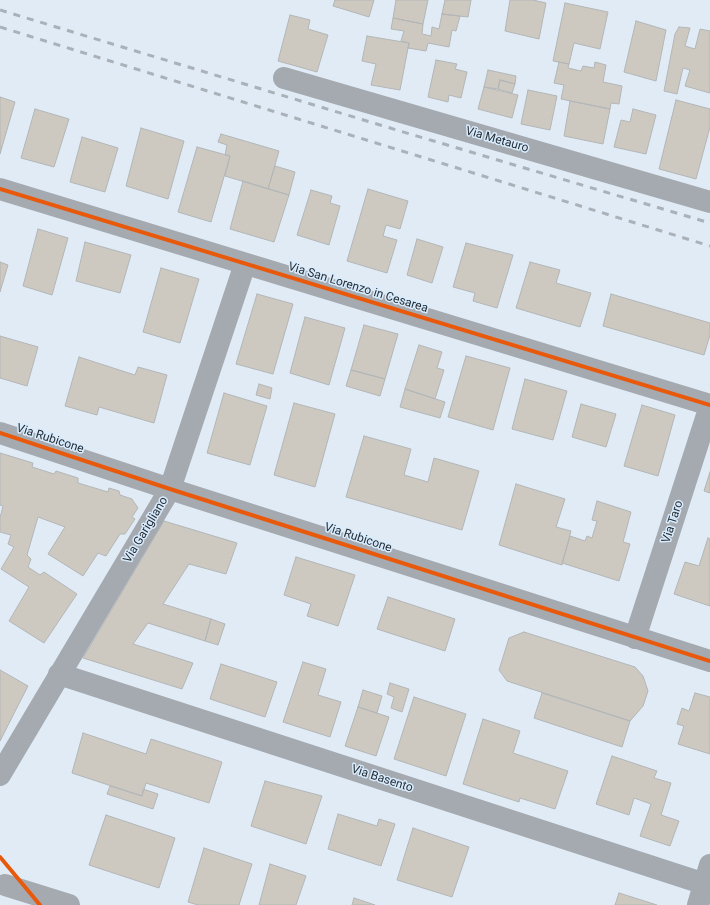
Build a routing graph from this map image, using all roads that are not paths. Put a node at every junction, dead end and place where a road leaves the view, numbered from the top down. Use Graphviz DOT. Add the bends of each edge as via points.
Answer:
graph roads {
  1 [pos="284,78"];
  2 [pos="0,190"];
  3 [pos="710,202"];
  4 [pos="245,264"];
  5 [pos="710,406"];
  6 [pos="0,433"];
  7 [pos="170,489"];
  8 [pos="635,638"];
  9 [pos="710,661"];
  10 [pos="59,674"];
  11 [pos="0,775"];
  12 [pos="707,874"];
  13 [pos="3,882"];
  14 [pos="22,905"];
  15 [pos="69,905"];
  16 [pos="698,905"];
  1 -- 3 [label="street, Via Metauro"];
  2 -- 4 [label="street, Via San Lorenzo in Cesarea"];
  4 -- 5 [label="street, Via San Lorenzo in Cesarea"];
  4 -- 7 [label="street, Via Garigliano"];
  5 -- 8 [label="street, Via Taro"];
  6 -- 7 [label="street, Via Rubicone"];
  7 -- 8 [label="street, Via Rubicone"];
  7 -- 10 [label="street, Via Garigliano"];
  8 -- 9 [label="street, Via Rubicone"];
  10 -- 11 [label="street, Via Garigliano"];
  10 -- 12 [label="street, Via Basento"];
  12 -- 16 [label="street"];
  13 -- 14 [label="street"];
  13 -- 15 [label="street"];
}
